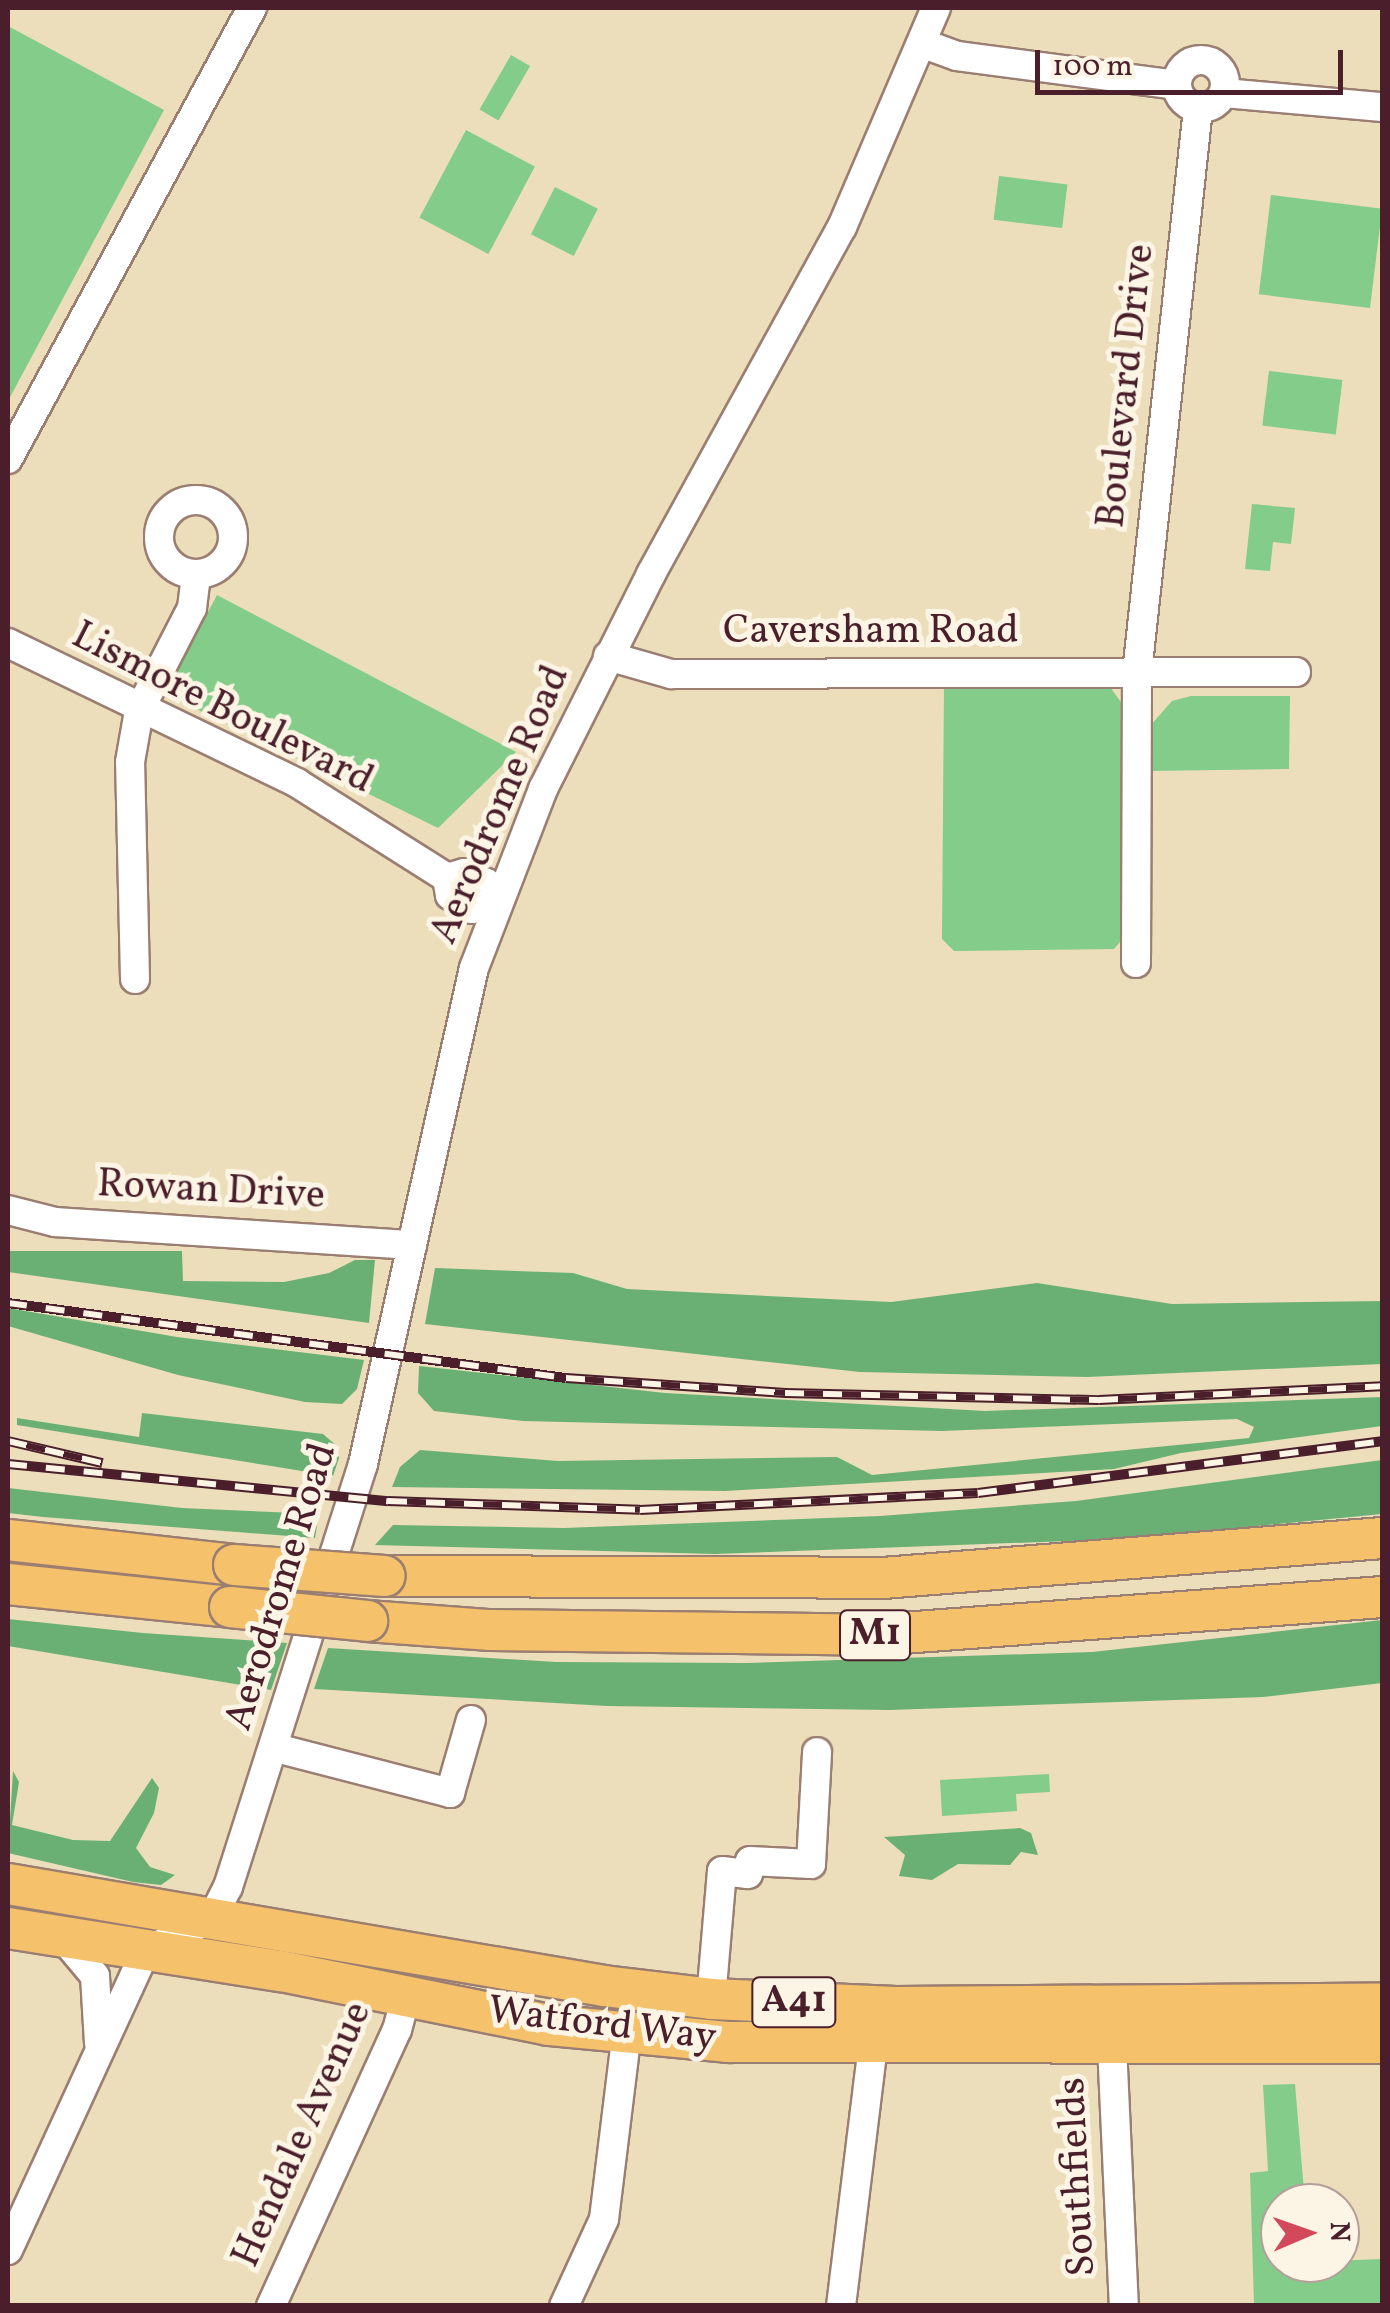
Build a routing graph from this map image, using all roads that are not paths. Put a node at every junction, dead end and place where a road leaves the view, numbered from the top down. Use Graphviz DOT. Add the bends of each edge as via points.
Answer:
graph roads {
  1 [pos="252,8"];
  2 [pos="936,8"];
  3 [pos="924,44"];
  4 [pos="1176,86"];
  5 [pos="1224,93"];
  6 [pos="1382,107"];
  7 [pos="1198,109"];
  8 [pos="8,458"];
  9 [pos="196,574"];
  10 [pos="8,643"];
  11 [pos="608,656"];
  12 [pos="1137,672"];
  13 [pos="1296,672"];
  14 [pos="139,711"];
  15 [pos="496,902"];
  16 [pos="1136,963"];
  17 [pos="135,979"];
  18 [pos="8,1210"];
  19 [pos="412,1245"];
  20 [pos="1382,1538"];
  21 [pos="8,1540"];
  22 [pos="8,1584"];
  23 [pos="1382,1597"];
  24 [pos="471,1720"];
  25 [pos="276,1748"];
  26 [pos="817,1752"];
  27 [pos="8,1884"];
  28 [pos="78,1896"];
  29 [pos="212,1918"];
  30 [pos="8,1928"];
  31 [pos="64,1939"];
  32 [pos="145,1952"];
  33 [pos="281,1971"];
  34 [pos="406,1996"];
  35 [pos="711,1999"];
  36 [pos="1382,2004"];
  37 [pos="627,2033"];
  38 [pos="1382,2043"];
  39 [pos="99,2044"];
  40 [pos="1112,2045"];
  41 [pos="873,2046"];
  42 [pos="11,2232"];
  43 [pos="271,2306"];
  44 [pos="564,2306"];
  45 [pos="841,2306"];
  46 [pos="1124,2306"];
  1 -- 8 [label="street"];
  2 -- 3 [label="street, Aerodrome Road"];
  3 -- 4 [label="street" via="957,56"];
  3 -- 11 [label="street, Aerodrome Road" via="842,228"];
  4 -- 5 [label="street" via="1187,64 1203,60 1220,69"];
  4 -- 7 [label="street" via="1183,102"];
  5 -- 6 [label="street"];
  5 -- 7 [label="street"];
  7 -- 12 [label="street, Boulevard Drive"];
  9 -- 14 [label="street" via="192,608"];
  10 -- 14 [label="street, Lismore Boulevard"];
  11 -- 12 [label="street, Caversham Road" via="670,674"];
  11 -- 15 [label="street, Aerodrome Road"];
  12 -- 13 [label="street, Caversham Road"];
  12 -- 16 [label="street, Boulevard Drive"];
  14 -- 15 [label="street, Lismore Boulevard" via="297,783 447,878 464,873 486,883"];
  14 -- 17 [label="street" via="130,762"];
  15 -- 19 [label="street, Aerodrome Road" via="474,968"];
  18 -- 19 [label="street, Rowan Drive" via="54,1222"];
  19 -- 25 [label="street, Aerodrome Road" via="363,1464"];
  20 -- 21 [label="highway, M1, bridge" via="883,1578 385,1576"];
  22 -- 23 [label="highway, M1, bridge" via="491,1630 876,1635"];
  24 -- 25 [label="street" via="450,1793"];
  25 -- 29 [label="street, Aerodrome Road"];
  26 -- 35 [label="street" via="811,1864 750,1861 748,1874 722,1871"];
  27 -- 28 [label="highway, Watford Way / A41"];
  28 -- 29 [label="highway, Watford Way / A41"];
  28 -- 32 [label="highway, A41" via="109,1919 133,1924 145,1939"];
  29 -- 32 [label="street"];
  29 -- 33 [label="highway, A41" via="229,1945 266,1957"];
  29 -- 35 [label="highway, Watford Way / A41"];
  30 -- 31 [label="highway, Watford Way / A41"];
  31 -- 32 [label="highway, Watford Way / A41"];
  31 -- 39 [label="street" via="94,1976"];
  32 -- 33 [label="highway, Watford Way / A41"];
  32 -- 39 [label="street"];
  33 -- 34 [label="highway, Watford Way / A41"];
  34 -- 37 [label="highway, Watford Way / A41"];
  34 -- 43 [label="street, Hendale Avenue" via="397,2030"];
  35 -- 36 [label="highway, Watford Way / A41" via="896,2007"];
  37 -- 41 [label="highway, Watford Way / A41"];
  37 -- 44 [label="street" via="604,2220"];
  38 -- 40 [label="highway, Watford Way / A41"];
  39 -- 42 [label="street"];
  40 -- 41 [label="highway, Watford Way / A41"];
  40 -- 46 [label="street, Southfields"];
  41 -- 45 [label="street"];
}
